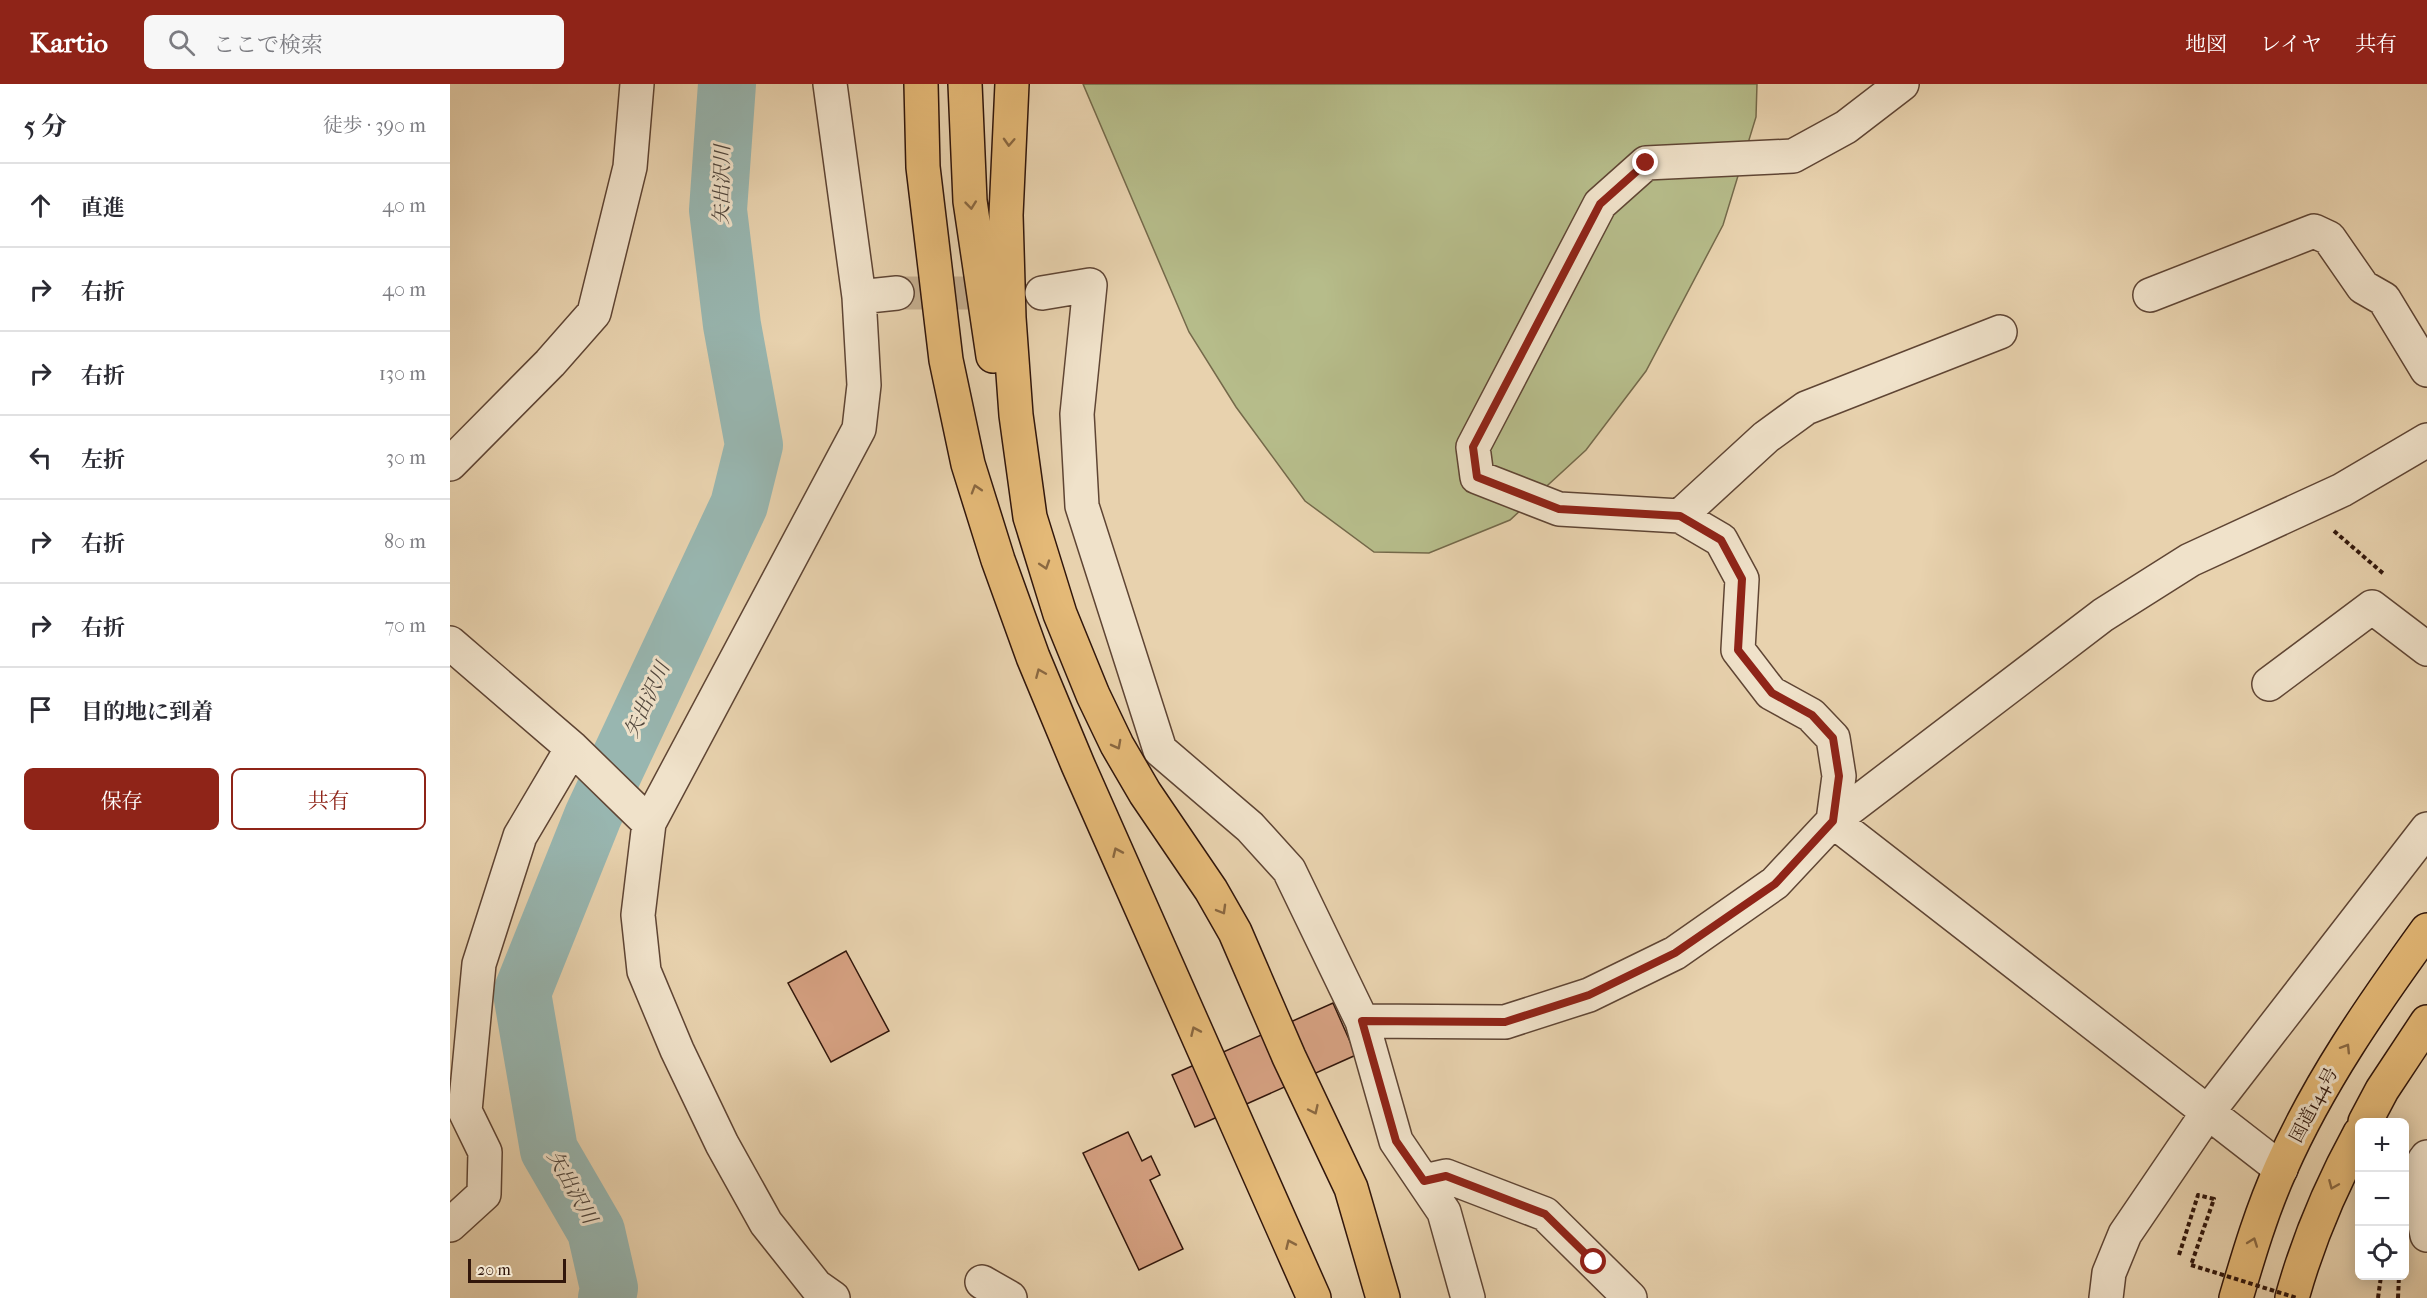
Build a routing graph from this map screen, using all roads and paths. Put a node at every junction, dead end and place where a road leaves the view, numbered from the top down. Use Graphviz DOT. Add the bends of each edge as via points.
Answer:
graph roads {
  1 [pos="638,84"];
  2 [pos="830,84"];
  3 [pos="921,84"];
  4 [pos="966,84"];
  5 [pos="1012,84"];
  6 [pos="1902,84"];
  7 [pos="897,293"];
  8 [pos="1042,293"];
  9 [pos="2150,295"];
  10 [pos="859,297"];
  11 [pos="2000,332"];
  12 [pos="2427,370"];
  13 [pos="2427,440"];
  14 [pos="450,464"];
  15 [pos="2306,507"];
  16 [pos="1680,516"];
  17 [pos="1030,517"];
  18 [pos="2394,583"];
  19 [pos="450,643"];
  20 [pos="2427,649"];
  21 [pos="2269,684"];
  22 [pos="572,748"];
  23 [pos="642,815"];
  24 [pos="1833,821"];
  25 [pos="2427,829"];
  26 [pos="2427,930"];
  27 [pos="1362,1021"];
  28 [pos="2427,1022"];
  29 [pos="2208,1112"];
  30 [pos="2367,1118"];
  31 [pos="2355,1142"];
  32 [pos="2427,1157"];
  33 [pos="2280,1168"];
  34 [pos="1424,1181"];
  35 [pos="450,1225"];
  36 [pos="2427,1235"];
  37 [pos="2179,1255"];
  38 [pos="2380,1280"];
  39 [pos="2399,1280"];
  40 [pos="833,1298"];
  41 [pos="1314,1298"];
  42 [pos="1383,1298"];
  43 [pos="1468,1298"];
  44 [pos="1630,1298"];
  45 [pos="2106,1298"];
  46 [pos="2236,1298"];
  47 [pos="2292,1298"];
  48 [pos="2297,1298"];
  49 [pos="2378,1298"];
  50 [pos="2398,1298"];
  1 -- 14 [label="street" via="630,167 594,313"];
  2 -- 10 [label="street"];
  41 -- 3 [label="highway, one-way" via="1074,754 998,560 968,464 946,360 923,168"];
  4 -- 17 [label="highway, one-way" via="970,201 985,310 1002,408"];
  5 -- 17 [label="highway, one-way" via="1006,215 1009,318 1016,415"];
  6 -- 16 [label="street" via="1846,127 1793,156 1646,163 1600,204 1473,447 1477,477 1559,509"];
  7 -- 10 [label="street"];
  8 -- 27 [label="street" via="1090,285 1077,414 1082,506 1161,750 1250,827 1289,870"];
  9 -- 12 [label="street" via="2314,231 2330,238 2363,287 2384,299"];
  10 -- 23 [label="street" via="864,385 859,429"];
  11 -- 16 [label="street" via="1806,408 1766,437"];
  13 -- 15 [label="street"];
  15 -- 18 [label="path"];
  15 -- 24 [label="street" via="2190,560 2103,615"];
  16 -- 24 [label="street" via="1721,540 1742,579 1738,650 1772,693 1812,715 1833,738 1839,776"];
  17 -- 42 [label="highway, one-way" via="1060,614 1117,745 1235,932 1288,1057 1351,1188"];
  19 -- 22 [label="street"];
  20 -- 21 [label="street" via="2372,607"];
  22 -- 23 [label="street"];
  22 -- 35 [label="street" via="520,836 479,964 465,1111 485,1152 484,1194"];
  23 -- 40 [label="street" via="638,915 644,971 722,1144 766,1223 816,1286"];
  24 -- 27 [label="street" via="1775,884 1675,953 1589,995 1505,1022"];
  24 -- 29 [label="street"];
  25 -- 29 [label="street"];
  33 -- 26 [label="highway, 国道144号, one-way" via="2321,1089 2372,1006"];
  27 -- 34 [label="street" via="1396,1141"];
  28 -- 30 [label="highway"];
  29 -- 33 [label="street"];
  29 -- 45 [label="street" via="2125,1234 2109,1273"];
  31 -- 47 [label="highway, one-way" via="2302,1258"];
  32 -- 36 [label="street" via="2420,1200"];
  46 -- 33 [label="highway, 国道144号, one-way"];
  34 -- 43 [label="street" via="1444,1212"];
  34 -- 44 [label="street" via="1446,1176 1545,1214"];
  37 -- 48 [label="path, bridge" via="2198,1195 2214,1200 2191,1265"];
  38 -- 49 [label="path"];
  39 -- 50 [label="path"];
}
